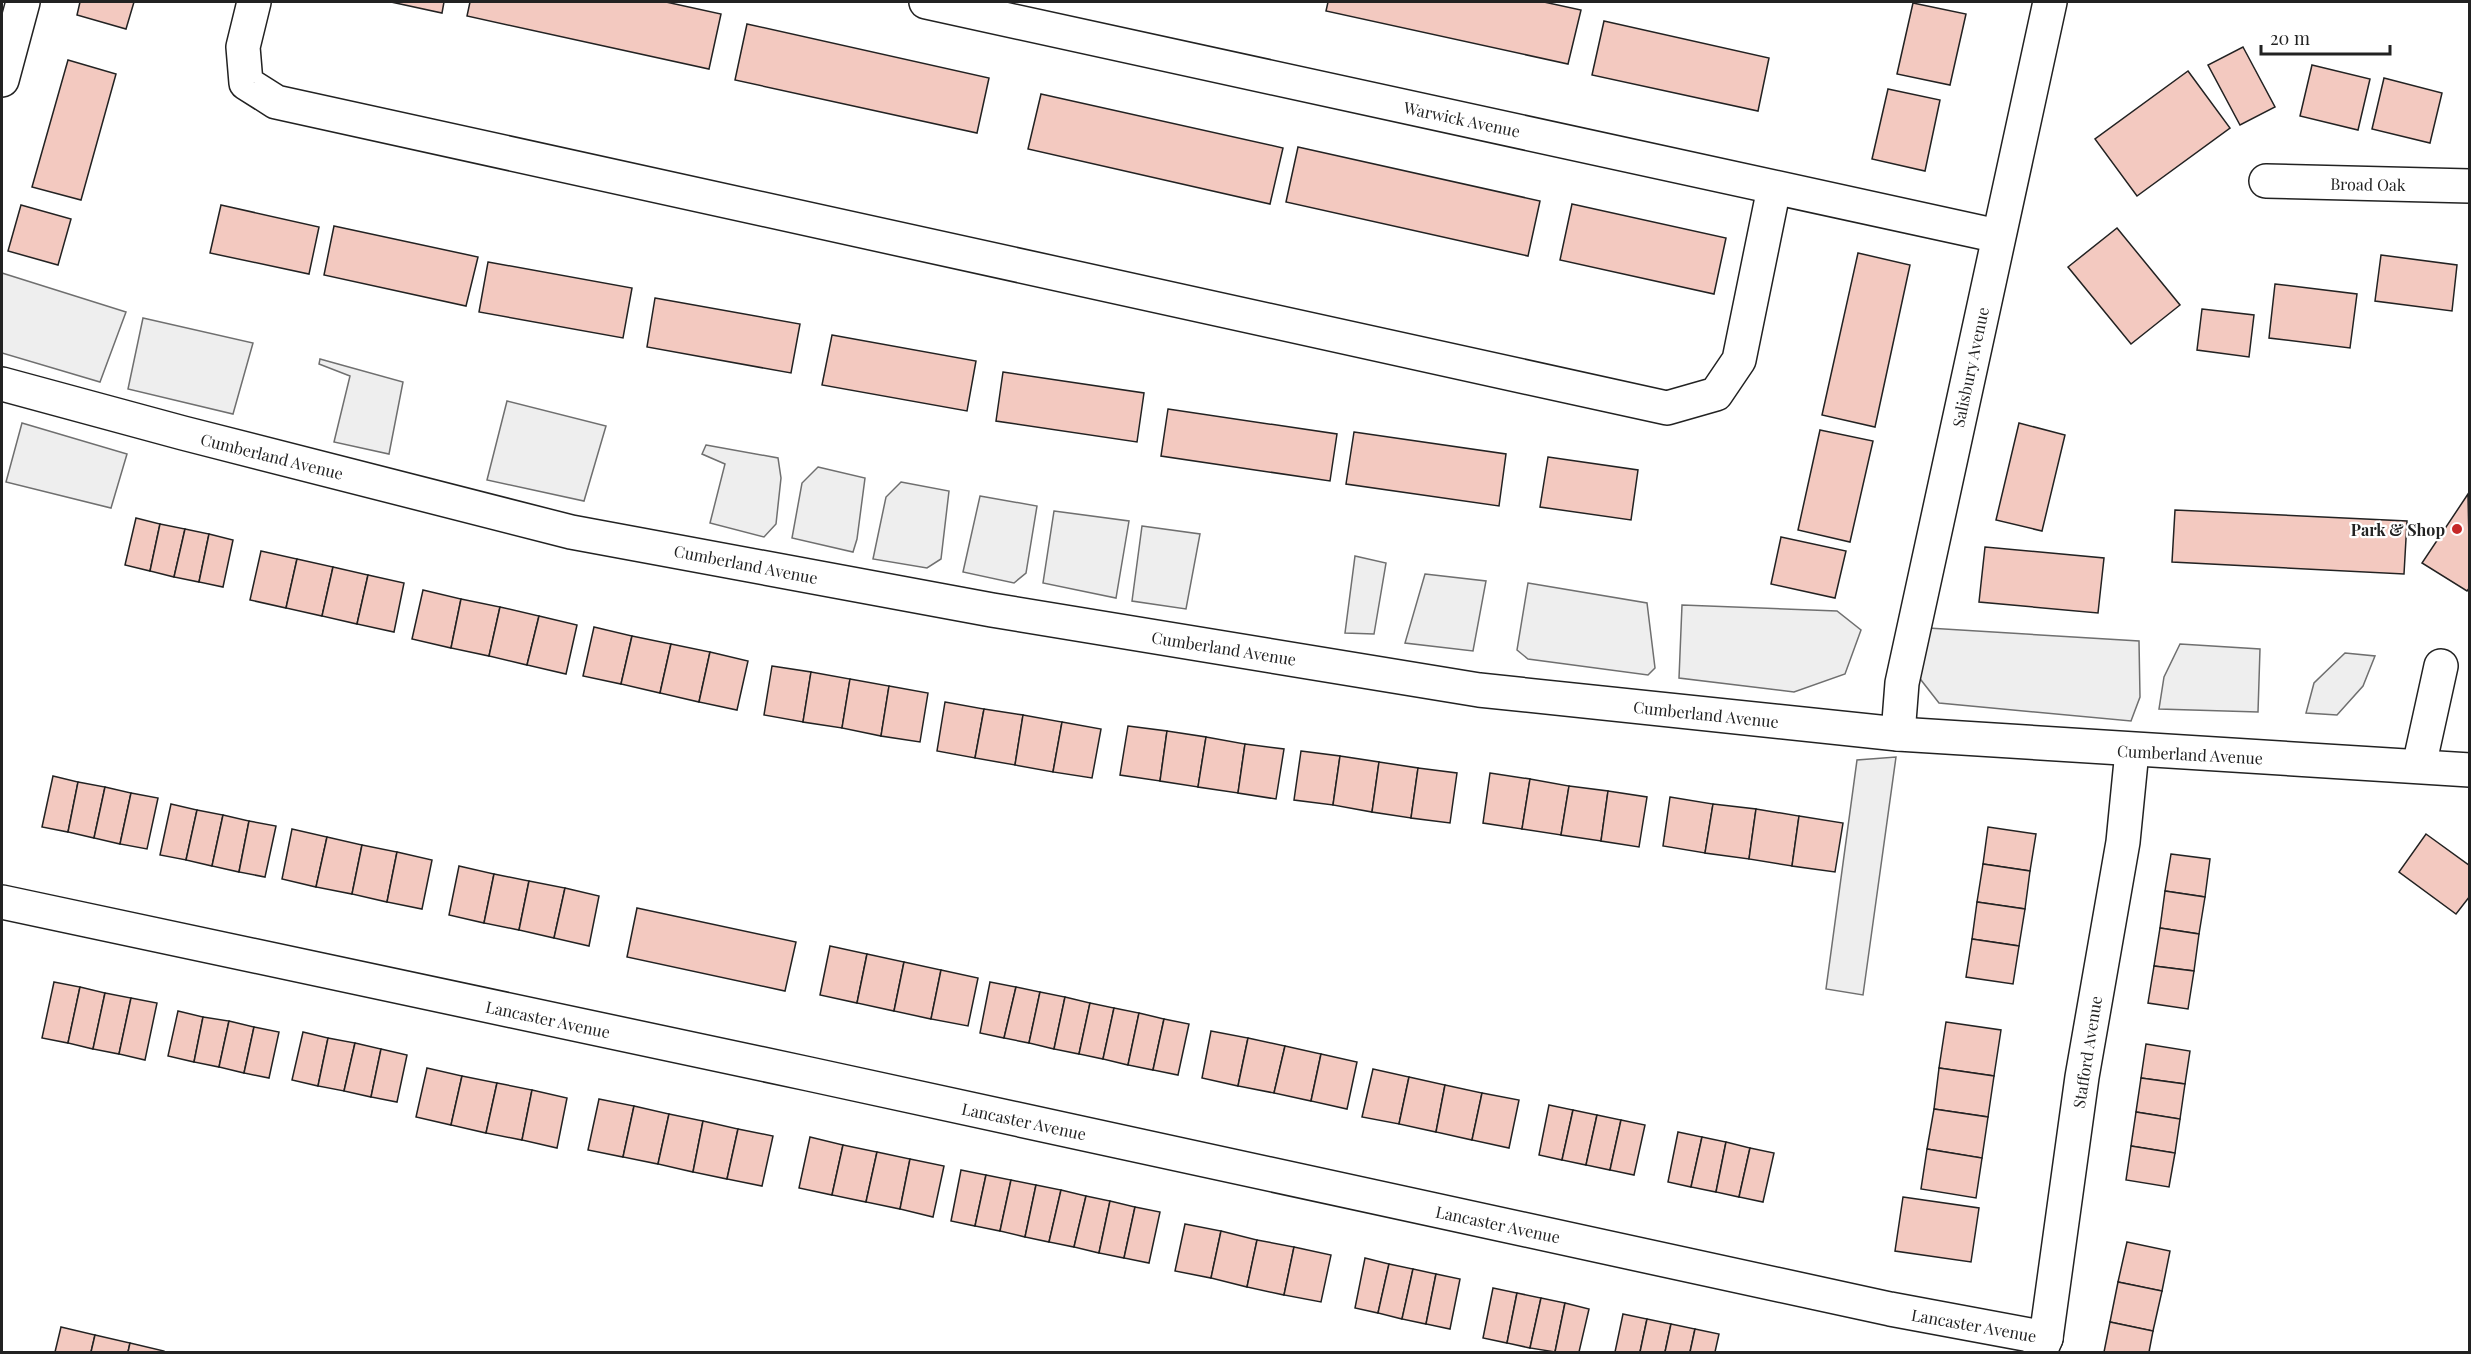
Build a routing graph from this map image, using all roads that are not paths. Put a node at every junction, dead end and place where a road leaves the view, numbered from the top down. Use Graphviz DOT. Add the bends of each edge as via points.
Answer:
graph roads {
  1 [pos="23,2"];
  2 [pos="254,2"];
  3 [pos="926,2"];
  4 [pos="2050,2"];
  5 [pos="2,80"];
  6 [pos="2266,182"];
  7 [pos="2469,186"];
  8 [pos="1774,188"];
  9 [pos="1998,236"];
  10 [pos="2,384"];
  11 [pos="2441,666"];
  12 [pos="1898,735"];
  13 [pos="2132,750"];
  14 [pos="2419,766"];
  15 [pos="2469,770"];
  16 [pos="2,902"];
  17 [pos="2043,1345"];
  1 -- 5 [label="street"];
  2 -- 8 [label="street" via="243,47 246,82 276,102 1667,408 1716,394 1739,360"];
  3 -- 8 [label="street, Warwick Avenue"];
  4 -- 9 [label="street, Salisbury Avenue"];
  6 -- 7 [label="street, Broad Oak"];
  8 -- 9 [label="street, Warwick Avenue"];
  9 -- 12 [label="street, Salisbury Avenue" via="1902,683"];
  10 -- 12 [label="street, Cumberland Avenue" via="571,532 980,608 1479,690"];
  11 -- 14 [label="street"];
  12 -- 13 [label="street, Cumberland Avenue"];
  13 -- 14 [label="street, Cumberland Avenue"];
  13 -- 17 [label="street, Stafford Avenue" via="2122,842 2082,1077"];
  14 -- 15 [label="street, Cumberland Avenue"];
  16 -- 17 [label="street, Lancaster Avenue" via="810,1074"];
}
